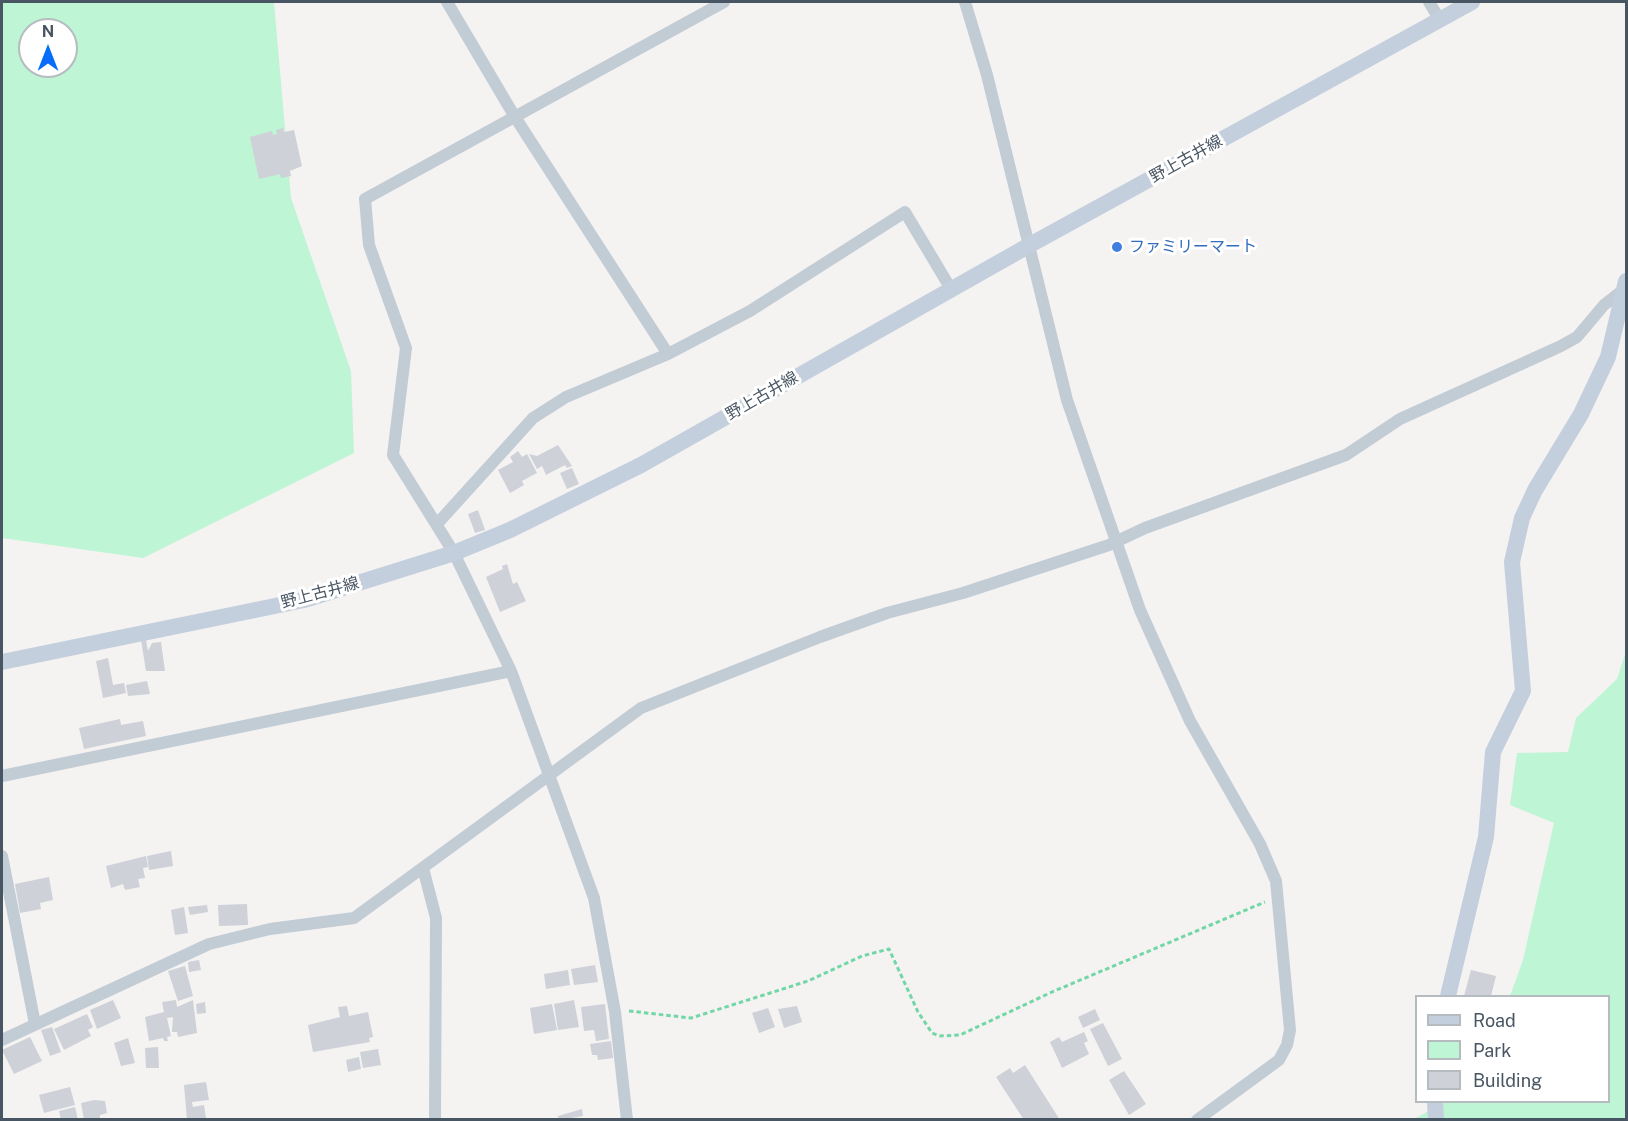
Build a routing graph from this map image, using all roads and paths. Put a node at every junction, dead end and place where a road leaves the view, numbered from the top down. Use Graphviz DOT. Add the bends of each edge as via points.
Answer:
graph roads {
  1 [pos="447,2"];
  2 [pos="724,2"];
  3 [pos="965,2"];
  4 [pos="1429,2"];
  5 [pos="1472,2"];
  6 [pos="1440,20"];
  7 [pos="515,117"];
  8 [pos="1028,246"];
  9 [pos="1624,286"];
  10 [pos="951,289"];
  11 [pos="668,354"];
  12 [pos="437,524"];
  13 [pos="1118,541"];
  14 [pos="454,553"];
  15 [pos="2,662"];
  16 [pos="511,671"];
  17 [pos="549,775"];
  18 [pos="2,776"];
  19 [pos="2,856"];
  20 [pos="423,868"];
  21 [pos="1278,898"];
  22 [pos="1448,995"];
  23 [pos="615,1012"];
  24 [pos="35,1024"];
  25 [pos="2,1040"];
  26 [pos="1435,1103"];
  27 [pos="435,1119"];
  28 [pos="627,1119"];
  29 [pos="1197,1119"];
  30 [pos="1436,1119"];
  1 -- 7 [label="street"];
  2 -- 7 [label="street"];
  3 -- 8 [label="street" via="987,75"];
  4 -- 6 [label="street"];
  5 -- 6 [label="main road, 野上古井線"];
  6 -- 8 [label="main road, 野上古井線"];
  7 -- 11 [label="street"];
  7 -- 12 [label="street" via="365,199 369,245 406,348 393,454"];
  8 -- 10 [label="main road, 野上古井線"];
  8 -- 13 [label="street" via="1066,400"];
  9 -- 13 [label="street" via="1589,326 1561,346 1400,419 1346,455"];
  9 -- 22 [label="main road" via="1608,357 1581,414 1522,518 1512,562 1523,691 1492,752 1486,837"];
  10 -- 11 [label="street" via="904,212 750,311"];
  10 -- 14 [label="main road, 野上古井線" via="641,465 510,530"];
  11 -- 12 [label="street" via="566,397 533,418"];
  12 -- 14 [label="street"];
  13 -- 17 [label="street" via="963,593 886,613 641,708"];
  13 -- 21 [label="street" via="1140,610 1190,721 1260,844 1276,881"];
  14 -- 15 [label="main road, 野上古井線" via="304,600"];
  14 -- 16 [label="street"];
  16 -- 17 [label="street"];
  16 -- 18 [label="street"];
  17 -- 20 [label="street"];
  17 -- 23 [label="street" via="594,898"];
  19 -- 24 [label="street"];
  20 -- 24 [label="street" via="354,918 270,929 209,944"];
  20 -- 27 [label="street" via="436,918"];
  21 -- 23 [label="path" via="1052,992 960,1035 932,1033 889,949 862,956 808,981 691,1018"];
  21 -- 29 [label="street" via="1290,1030 1287,1045 1279,1060"];
  23 -- 28 [label="street"];
  24 -- 25 [label="street"];
  26 -- 30 [label="main road"];
}
